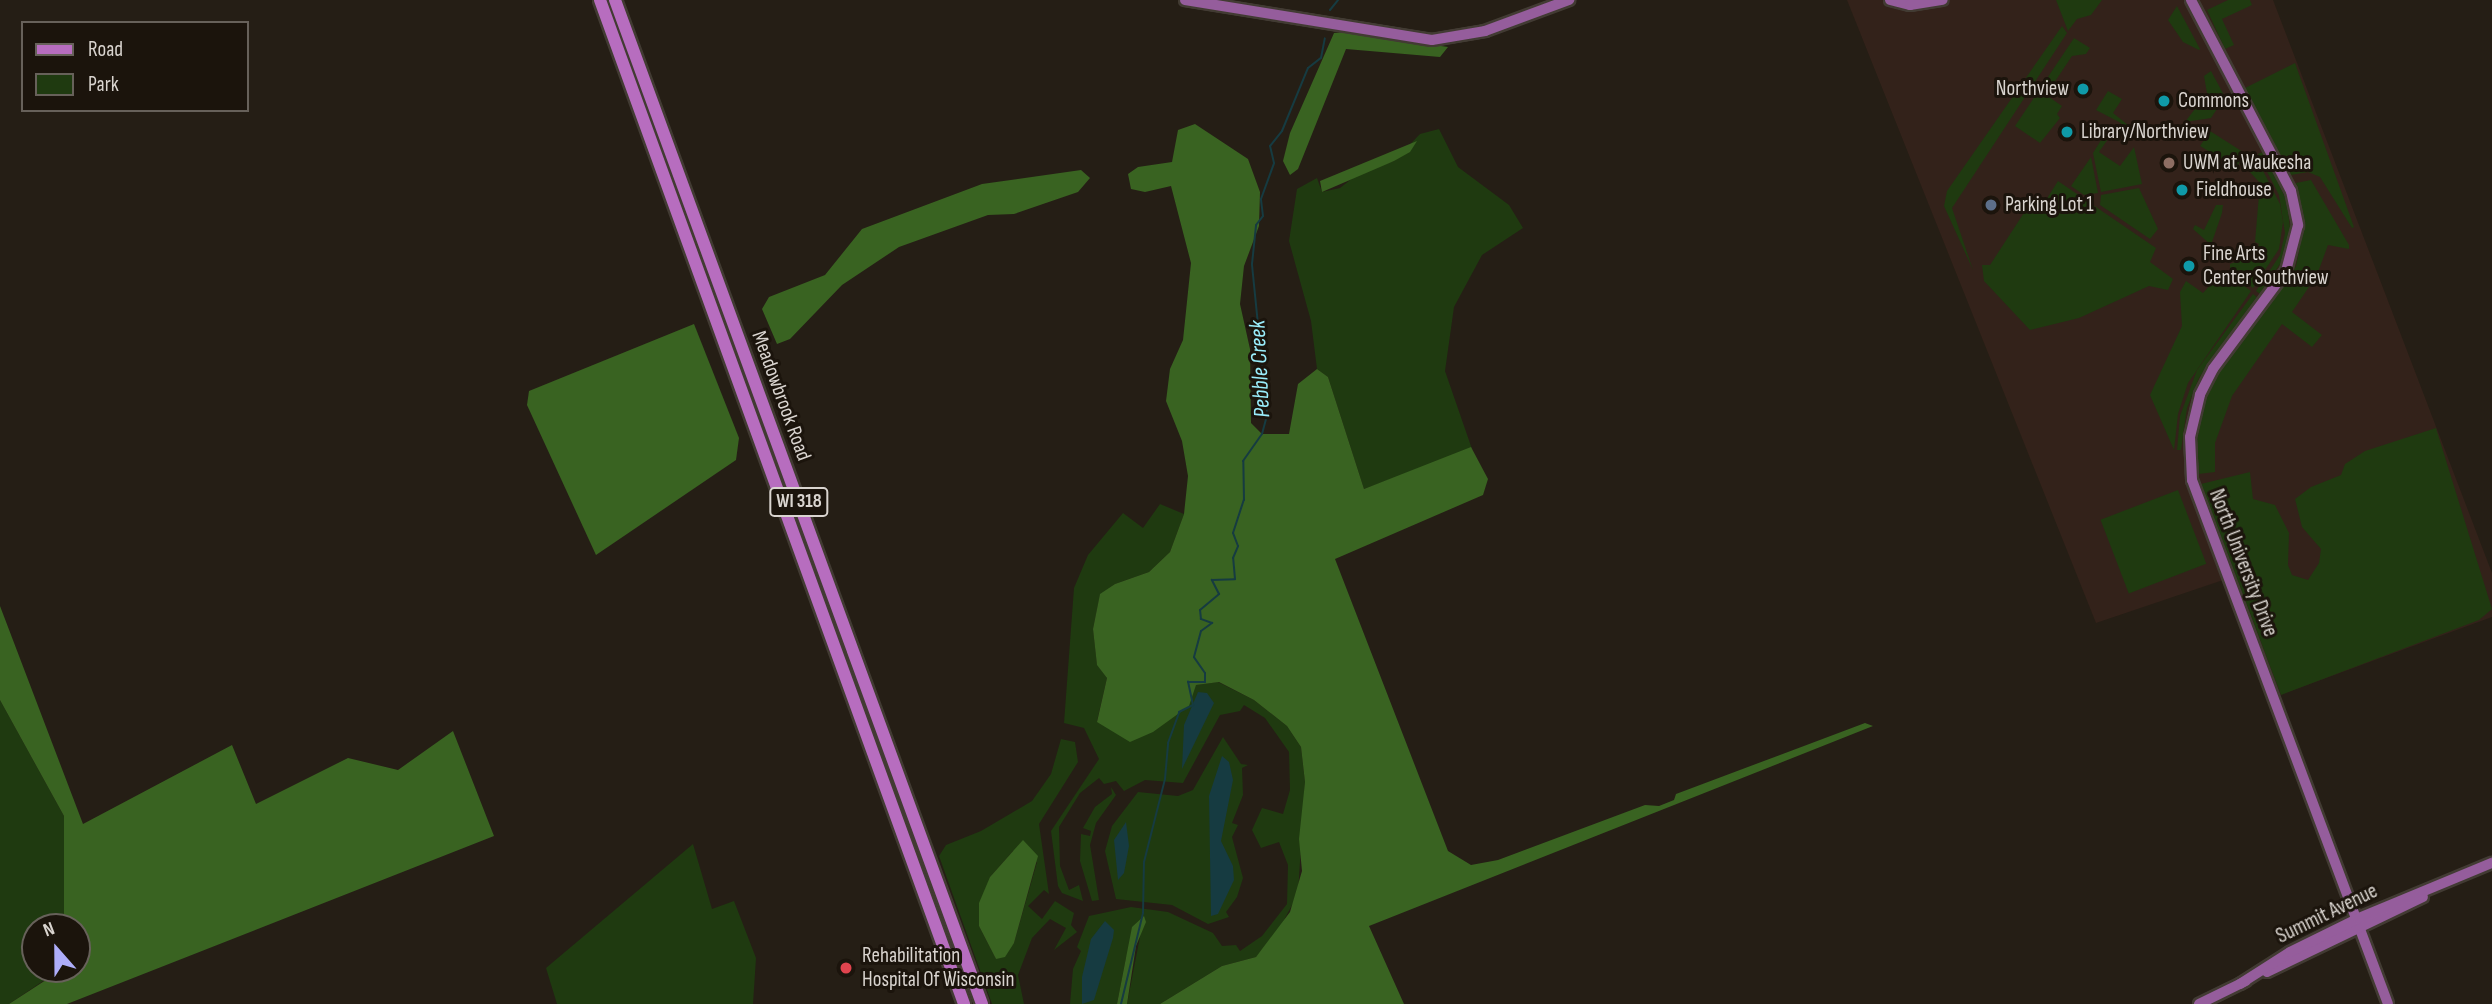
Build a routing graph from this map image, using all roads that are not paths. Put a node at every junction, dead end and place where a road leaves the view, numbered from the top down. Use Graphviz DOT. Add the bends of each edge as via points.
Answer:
graph roads {
  1 [pos="600,0"];
  2 [pos="615,0"];
  3 [pos="1185,0"];
  4 [pos="1569,0"];
  5 [pos="1890,0"];
  6 [pos="1943,0"];
  7 [pos="2191,0"];
  8 [pos="2492,863"];
  9 [pos="2361,924"];
  10 [pos="964,1004"];
  11 [pos="982,1004"];
  12 [pos="2199,1004"];
  13 [pos="2388,1004"];
  1 -- 10 [label="main road, Meadowbrook Road / WI 318"];
  2 -- 11 [label="main road, Meadowbrook Road / WI 318"];
  3 -- 4 [label="street" via="1432,40 1485,31"];
  5 -- 6 [label="street" via="1917,5"];
  7 -- 9 [label="street, North University Drive" via="2291,191 2298,225 2286,271 2223,355 2200,395 2190,437 2192,481"];
  8 -- 9 [label="street, Summit Avenue"];
  9 -- 12 [label="street, Summit Avenue" via="2290,952"];
  9 -- 13 [label="street, North University Drive"];
}
